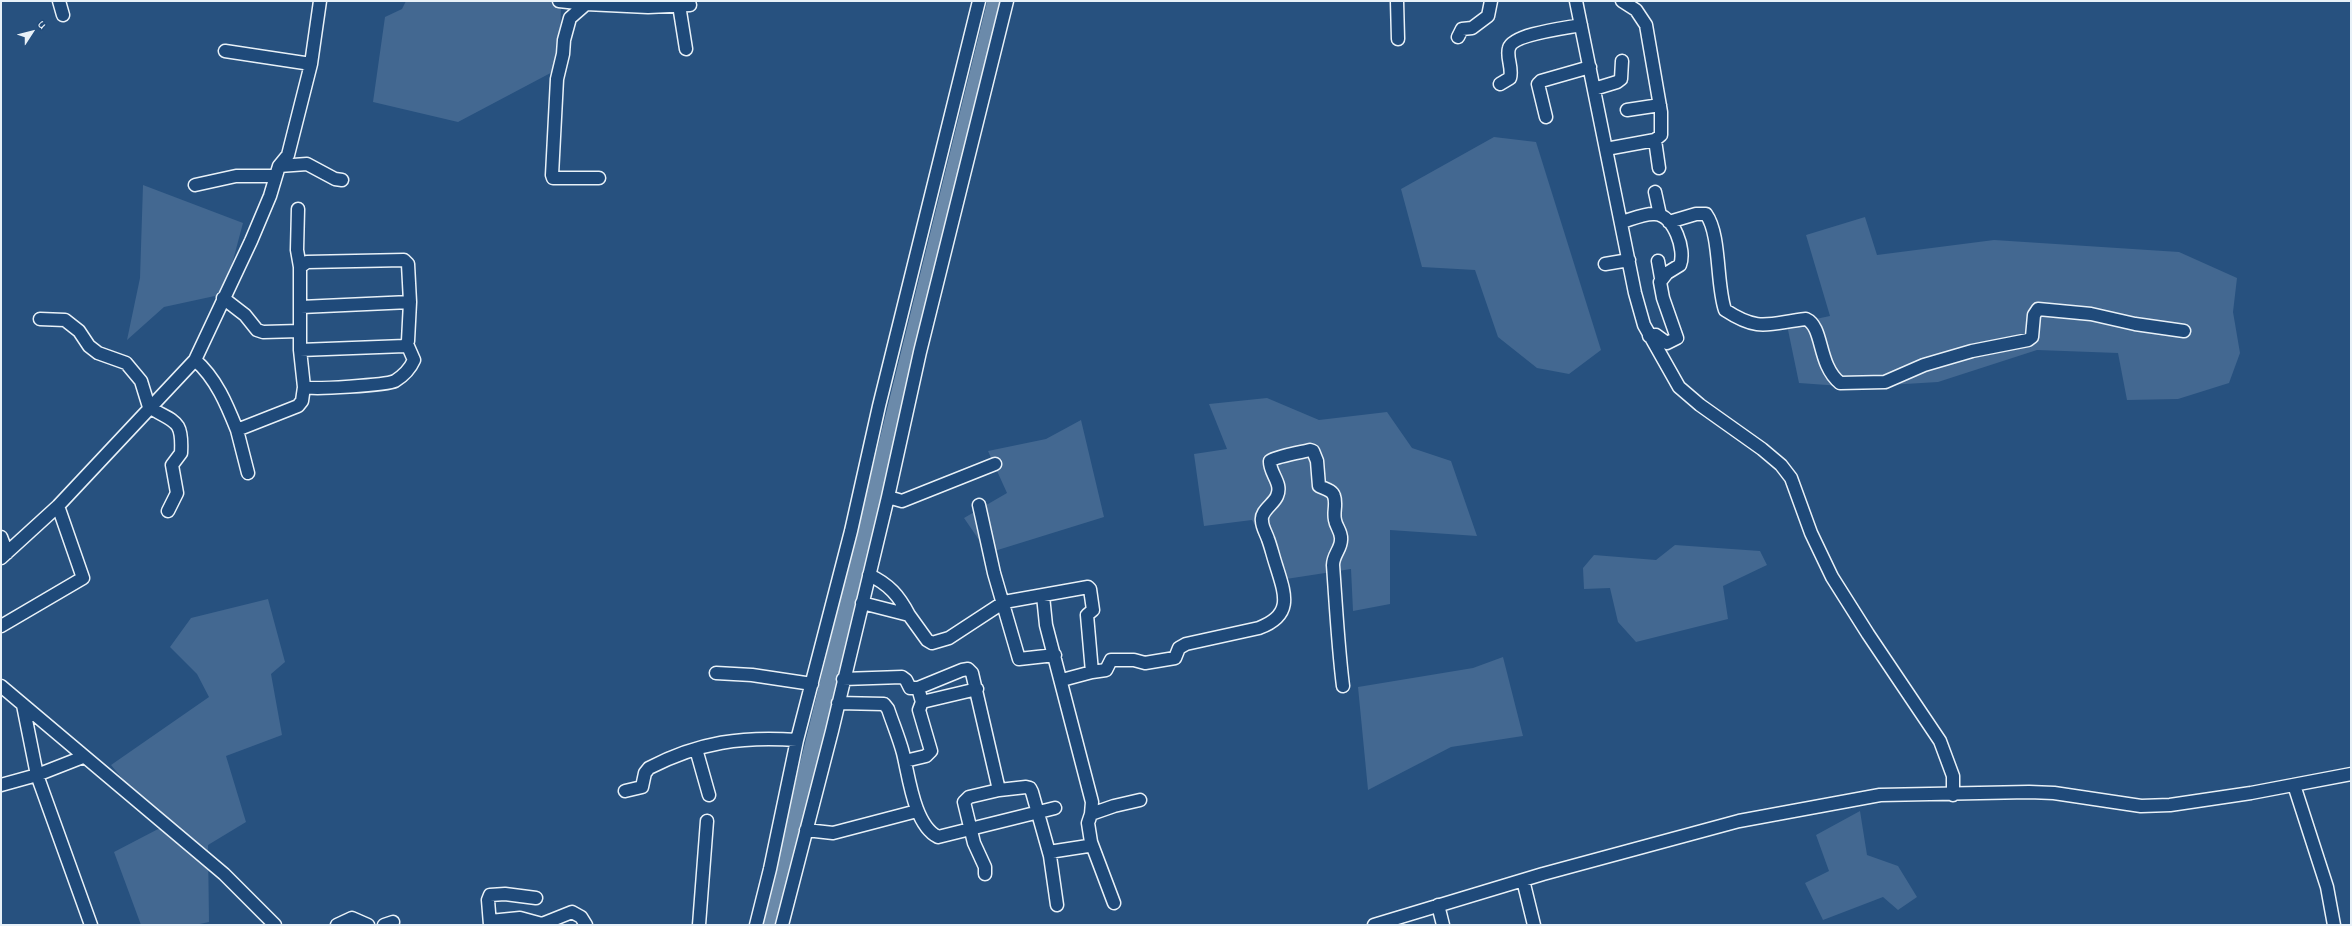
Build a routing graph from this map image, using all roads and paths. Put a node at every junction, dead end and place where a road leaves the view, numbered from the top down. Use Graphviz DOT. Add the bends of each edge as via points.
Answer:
graph roads {
  1 [pos="59,1"];
  2 [pos="320,1"];
  3 [pos="558,1"];
  4 [pos="979,1"];
  5 [pos="1007,1"];
  6 [pos="1397,1"];
  7 [pos="1491,1"];
  8 [pos="1576,1"];
  9 [pos="1622,1"];
  10 [pos="586,4"];
  11 [pos="648,4"];
  12 [pos="63,15"];
  13 [pos="1581,25"];
  14 [pos="1458,37"];
  15 [pos="1398,39"];
  16 [pos="686,49"];
  17 [pos="225,51"];
  18 [pos="1622,61"];
  19 [pos="311,64"];
  20 [pos="1590,68"];
  21 [pos="1500,84"];
  22 [pos="1594,89"];
  23 [pos="1660,105"];
  24 [pos="1628,110"];
  25 [pos="1546,117"];
  26 [pos="1655,140"];
  27 [pos="1606,149"];
  28 [pos="1659,168"];
  29 [pos="278,171"];
  30 [pos="598,178"];
  31 [pos="342,180"];
  32 [pos="195,185"];
  33 [pos="1655,192"];
  34 [pos="298,209"];
  35 [pos="1665,218"];
  36 [pos="1622,222"];
  37 [pos="1629,260"];
  38 [pos="1658,261"];
  39 [pos="1605,264"];
  40 [pos="300,267"];
  41 [pos="1661,278"];
  42 [pos="223,298"];
  43 [pos="410,302"];
  44 [pos="301,307"];
  45 [pos="40,319"];
  46 [pos="300,331"];
  47 [pos="2184,331"];
  48 [pos="1649,336"];
  49 [pos="407,344"];
  50 [pos="300,350"];
  51 [pos="195,360"];
  52 [pos="304,387"];
  53 [pos="149,407"];
  54 [pos="237,430"];
  55 [pos="995,464"];
  56 [pos="248,473"];
  57 [pos="888,496"];
  58 [pos="979,504"];
  59 [pos="58,506"];
  60 [pos="168,511"];
  61 [pos="1,537"];
  62 [pos="4,555"];
  63 [pos="869,576"];
  64 [pos="1043,596"];
  65 [pos="1004,602"];
  66 [pos="862,603"];
  67 [pos="909,614"];
  68 [pos="1,626"];
  69 [pos="1055,655"];
  70 [pos="1092,672"];
  71 [pos="716,673"];
  72 [pos="843,679"];
  73 [pos="1062,680"];
  74 [pos="812,684"];
  75 [pos="1,686"];
  76 [pos="1343,686"];
  77 [pos="918,688"];
  78 [pos="977,689"];
  79 [pos="922,702"];
  80 [pos="838,703"];
  81 [pos="23,705"];
  82 [pos="797,740"];
  83 [pos="696,749"];
  84 [pos="83,757"];
  85 [pos="905,761"];
  86 [pos="2351,774"];
  87 [pos="37,775"];
  88 [pos="1,785"];
  89 [pos="2294,785"];
  90 [pos="999,790"];
  91 [pos="625,791"];
  92 [pos="709,795"];
  93 [pos="1953,795"];
  94 [pos="1140,800"];
  95 [pos="1055,808"];
  96 [pos="917,811"];
  97 [pos="1040,812"];
  98 [pos="1091,814"];
  99 [pos="707,821"];
  100 [pos="806,830"];
  101 [pos="971,830"];
  102 [pos="1091,842"];
  103 [pos="1049,852"];
  104 [pos="985,874"];
  105 [pos="1523,880"];
  106 [pos="536,898"];
  107 [pos="1114,902"];
  108 [pos="1057,905"];
  109 [pos="1438,905"];
  110 [pos="490,923"];
  111 [pos="91,925"];
  112 [pos="275,925"];
  113 [pos="337,925"];
  114 [pos="368,925"];
  115 [pos="586,925"];
  116 [pos="699,925"];
  117 [pos="756,925"];
  118 [pos="782,925"];
  119 [pos="1374,925"];
  120 [pos="1443,925"];
  121 [pos="1534,925"];
  122 [pos="2334,925"];
  1 -- 12 [label="street"];
  2 -- 19 [label="street"];
  3 -- 10 [label="street"];
  4 -- 74 [label="street"];
  5 -- 57 [label="street" via="920,352"];
  6 -- 15 [label="street"];
  7 -- 14 [label="street" via="1488,16 1472,28 1462,29"];
  8 -- 13 [label="street"];
  9 -- 23 [label="street" via="1636,10 1646,25"];
  10 -- 11 [label="street"];
  10 -- 30 [label="street" via="570,18 564,40 557,79 552,175 553,178"];
  11 -- 16 [label="street" via="684,5"];
  13 -- 20 [label="street"];
  13 -- 21 [label="street" via="1520,37 1512,42 1508,49 1512,72 1510,78"];
  17 -- 19 [label="street"];
  18 -- 22 [label="street" via="1621,79"];
  19 -- 29 [label="street" via="288,155"];
  20 -- 22 [label="street"];
  20 -- 25 [label="street" via="1538,84 1537,89"];
  22 -- 27 [label="street"];
  23 -- 24 [label="street"];
  23 -- 26 [label="street" via="1661,135"];
  26 -- 27 [label="street"];
  26 -- 28 [label="street"];
  27 -- 36 [label="street"];
  29 -- 31 [label="street" via="307,164 335,179"];
  29 -- 32 [label="street" via="236,176"];
  29 -- 42 [label="street" via="251,241"];
  33 -- 35 [label="street"];
  34 -- 40 [label="street" via="297,250"];
  35 -- 36 [label="street" via="1654,214"];
  35 -- 41 [label="street" via="1680,242 1683,260"];
  35 -- 47 [label="street" via="1706,214 1715,238 1725,310 1754,325 1764,326 1806,319 1811,321 1817,329 1825,365 1840,383 1885,382 1924,365 1972,351 2028,340 2032,337 2034,315 2038,309 2091,314"];
  36 -- 37 [label="street"];
  37 -- 39 [label="street"];
  37 -- 48 [label="street" via="1639,310"];
  38 -- 41 [label="street"];
  40 -- 43 [label="street" via="307,262 404,260 408,264"];
  40 -- 44 [label="street"];
  41 -- 48 [label="street" via="1663,298 1677,336 1667,343 1656,335"];
  42 -- 46 [label="street" via="245,315 257,330"];
  42 -- 51 [label="street"];
  43 -- 44 [label="street"];
  43 -- 49 [label="street"];
  44 -- 46 [label="street"];
  45 -- 53 [label="street" via="65,320 79,331 89,346 98,353 126,363 141,381"];
  46 -- 50 [label="street"];
  48 -- 93 [label="street" via="1679,387 1700,405 1762,448 1791,478 1811,532 1832,577 1940,741 1953,776"];
  49 -- 50 [label="street"];
  49 -- 52 [label="street" via="414,360 411,367 394,381 371,385"];
  50 -- 52 [label="street"];
  51 -- 53 [label="street"];
  51 -- 54 [label="street" via="204,368 222,395"];
  52 -- 54 [label="street" via="302,401 298,406"];
  53 -- 59 [label="street"];
  53 -- 60 [label="street" via="174,420 179,431 181,454 171,469 177,494"];
  54 -- 56 [label="street"];
  55 -- 57 [label="street" via="902,501"];
  57 -- 63 [label="street"];
  58 -- 65 [label="street" via="994,573"];
  59 -- 62 [label="street"];
  59 -- 68 [label="street" via="83,578"];
  61 -- 62 [label="street"];
  63 -- 66 [label="street"];
  63 -- 67 [label="street" via="893,590"];
  64 -- 65 [label="street"];
  64 -- 69 [label="street" via="1046,625"];
  64 -- 70 [label="street" via="1090,589 1093,610 1087,615"];
  65 -- 67 [label="street" via="949,638 932,644"];
  65 -- 69 [label="street" via="1019,659"];
  66 -- 67 [label="street"];
  66 -- 72 [label="street"];
  69 -- 73 [label="street"];
  70 -- 73 [label="street"];
  70 -- 76 [label="street" via="1106,670 1111,660 1134,660 1145,663 1175,658 1179,648 1186,644 1259,628 1271,624 1279,617 1284,606 1283,586 1262,522 1266,510 1278,496 1279,487 1271,471 1270,461 1274,457 1310,450 1313,451 1317,462 1320,486 1329,490 1334,497 1335,522 1342,540 1333,559 1333,566 1336,585 1335,621"];
  71 -- 74 [label="street" via="752,675"];
  72 -- 77 [label="street" via="902,678 910,688"];
  72 -- 80 [label="street"];
  73 -- 98 [label="street" via="1092,802"];
  74 -- 82 [label="street"];
  75 -- 81 [label="street"];
  77 -- 78 [label="street" via="968,669 972,673"];
  77 -- 79 [label="street"];
  78 -- 79 [label="street"];
  78 -- 90 [label="street"];
  79 -- 85 [label="street" via="919,710 931,751 926,756"];
  80 -- 85 [label="street" via="884,704 888,709"];
  80 -- 100 [label="street"];
  81 -- 84 [label="street"];
  81 -- 87 [label="street"];
  82 -- 83 [label="street" via="745,738"];
  82 -- 117 [label="street"];
  83 -- 91 [label="street" via="649,768 642,787"];
  83 -- 92 [label="street"];
  84 -- 87 [label="street"];
  84 -- 112 [label="street" via="224,874"];
  85 -- 96 [label="street"];
  86 -- 89 [label="street"];
  87 -- 88 [label="street"];
  87 -- 111 [label="street"];
  89 -- 93 [label="street" via="2170,805 2141,806 2054,793"];
  89 -- 122 [label="street" via="2326,887"];
  90 -- 97 [label="street" via="1030,788"];
  90 -- 101 [label="street" via="965,799"];
  93 -- 105 [label="street" via="1880,795 1832,802 1739,821"];
  94 -- 98 [label="street"];
  95 -- 97 [label="street"];
  96 -- 100 [label="street" via="833,833"];
  96 -- 101 [label="street" via="927,829 938,837"];
  97 -- 101 [label="street"];
  97 -- 103 [label="street"];
  98 -- 102 [label="street" via="1088,823"];
  99 -- 116 [label="street"];
  100 -- 118 [label="street"];
  101 -- 104 [label="street" via="985,867"];
  102 -- 103 [label="street" via="1086,846"];
  102 -- 107 [label="street"];
  103 -- 108 [label="street"];
  105 -- 109 [label="street"];
  105 -- 121 [label="street"];
  106 -- 110 [label="street" via="493,894 488,900"];
  109 -- 119 [label="street"];
  109 -- 120 [label="street"];
  110 -- 115 [label="street" via="520,918 542,924 572,912"];
  113 -- 114 [label="street" via="352,918"];
}
